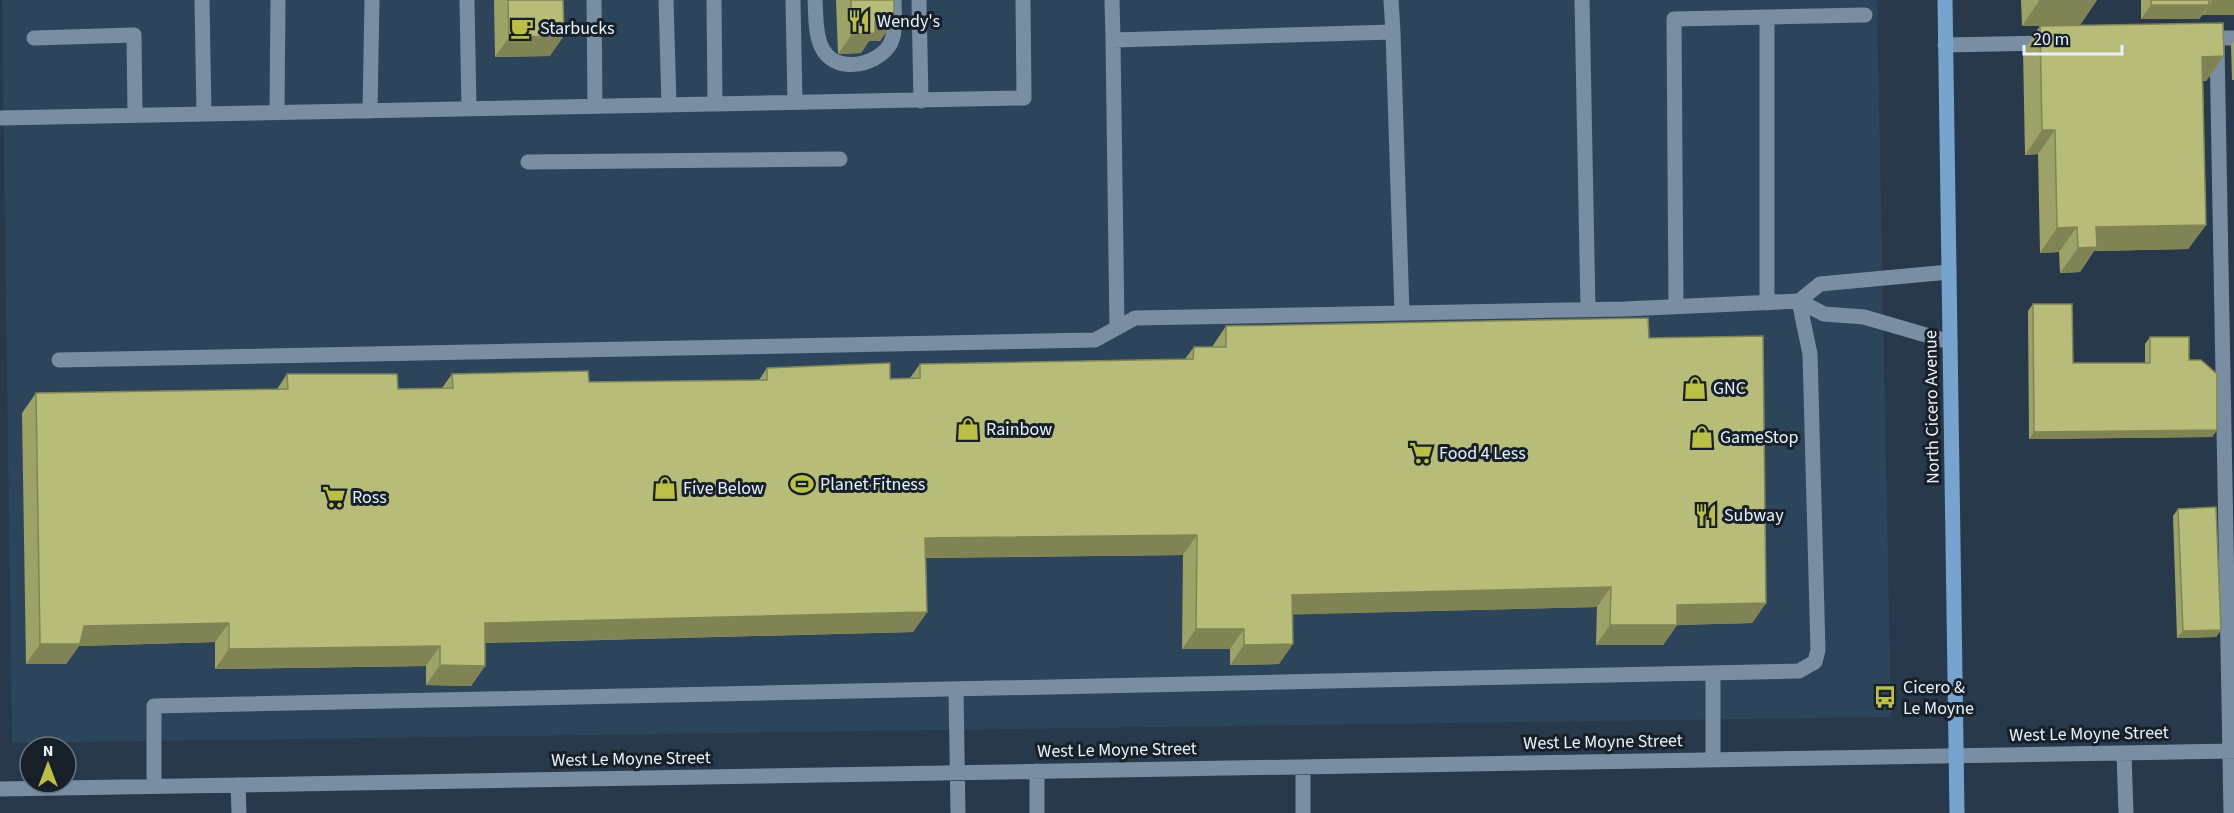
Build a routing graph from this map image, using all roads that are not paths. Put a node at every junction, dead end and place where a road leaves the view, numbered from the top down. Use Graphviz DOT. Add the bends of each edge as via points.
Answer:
graph roads {
  1 [pos="202,0"];
  2 [pos="278,0"];
  3 [pos="372,0"];
  4 [pos="467,0"];
  5 [pos="594,0"];
  6 [pos="666,0"];
  7 [pos="714,0"];
  8 [pos="793,0"];
  9 [pos="815,0"];
  10 [pos="894,0"];
  11 [pos="919,0"];
  12 [pos="1023,0"];
  13 [pos="1112,0"];
  14 [pos="1391,0"];
  15 [pos="1582,0"];
  16 [pos="1945,0"];
  17 [pos="1866,15"];
  18 [pos="1767,18"];
  19 [pos="1392,32"];
  20 [pos="34,38"];
  21 [pos="2217,38"];
  22 [pos="2234,38"];
  23 [pos="2193,39"];
  24 [pos="1113,40"];
  25 [pos="2063,42"];
  26 [pos="1945,45"];
  27 [pos="921,100"];
  28 [pos="795,102"];
  29 [pos="715,103"];
  30 [pos="669,104"];
  31 [pos="595,106"];
  32 [pos="469,109"];
  33 [pos="370,111"];
  34 [pos="277,112"];
  35 [pos="204,114"];
  36 [pos="135,115"];
  37 [pos="0,118"];
  38 [pos="840,159"];
  39 [pos="528,162"];
  40 [pos="1949,272"];
  41 [pos="1799,301"];
  42 [pos="1767,303"];
  43 [pos="1676,306"];
  44 [pos="1588,309"];
  45 [pos="1402,313"];
  46 [pos="1118,328"];
  47 [pos="1950,342"];
  48 [pos="59,360"];
  49 [pos="1713,674"];
  50 [pos="956,689"];
  51 [pos="2232,751"];
  52 [pos="2124,753"];
  53 [pos="1956,756"];
  54 [pos="1713,760"];
  55 [pos="1303,767"];
  56 [pos="1037,771"];
  57 [pos="957,773"];
  58 [pos="238,785"];
  59 [pos="154,786"];
  60 [pos="0,789"];
  61 [pos="239,813"];
  62 [pos="958,813"];
  63 [pos="1037,813"];
  64 [pos="1303,813"];
  65 [pos="1957,813"];
  66 [pos="2126,813"];
  67 [pos="2230,813"];
  1 -- 35 [label="street"];
  2 -- 34 [label="street"];
  3 -- 33 [label="street"];
  4 -- 32 [label="street"];
  5 -- 31 [label="street"];
  6 -- 30 [label="street"];
  7 -- 29 [label="street"];
  8 -- 28 [label="street"];
  9 -- 10 [label="street" via="822,49 839,63 850,65 872,60 890,45"];
  11 -- 27 [label="street"];
  12 -- 27 [label="street" via="1024,98"];
  13 -- 24 [label="street"];
  14 -- 19 [label="street"];
  15 -- 44 [label="street"];
  16 -- 26 [label="main road, North Cicero Avenue"];
  17 -- 18 [label="street"];
  18 -- 42 [label="street"];
  18 -- 43 [label="street" via="1674,19"];
  19 -- 24 [label="street"];
  19 -- 45 [label="street"];
  20 -- 36 [label="street" via="134,35"];
  21 -- 22 [label="street"];
  21 -- 23 [label="street"];
  21 -- 51 [label="street"];
  24 -- 46 [label="street"];
  25 -- 26 [label="street"];
  26 -- 40 [label="main road, North Cicero Avenue"];
  27 -- 28 [label="street"];
  28 -- 29 [label="street"];
  29 -- 30 [label="street"];
  30 -- 31 [label="street"];
  31 -- 32 [label="street"];
  32 -- 33 [label="street"];
  33 -- 34 [label="street"];
  34 -- 35 [label="street"];
  35 -- 36 [label="street"];
  36 -- 37 [label="street"];
  38 -- 39 [label="street"];
  40 -- 41 [label="street" via="1820,284"];
  40 -- 47 [label="main road, North Cicero Avenue"];
  41 -- 42 [label="street"];
  41 -- 47 [label="street" via="1824,315 1864,317"];
  41 -- 49 [label="street" via="1809,354 1818,650 1815,662 1799,671"];
  42 -- 43 [label="street"];
  43 -- 44 [label="street"];
  44 -- 45 [label="street"];
  45 -- 46 [label="street" via="1135,318"];
  46 -- 48 [label="street" via="1095,340"];
  47 -- 53 [label="main road, North Cicero Avenue"];
  49 -- 50 [label="street"];
  49 -- 54 [label="street"];
  50 -- 57 [label="street"];
  50 -- 59 [label="street" via="154,706"];
  51 -- 52 [label="street, West Le Moyne Street"];
  51 -- 67 [label="street"];
  52 -- 53 [label="street, West Le Moyne Street"];
  52 -- 66 [label="street"];
  53 -- 54 [label="street, West Le Moyne Street"];
  53 -- 65 [label="main road, North Cicero Avenue"];
  54 -- 55 [label="street, West Le Moyne Street"];
  55 -- 56 [label="street, West Le Moyne Street"];
  55 -- 64 [label="street"];
  56 -- 57 [label="street, West Le Moyne Street"];
  56 -- 63 [label="street"];
  57 -- 58 [label="street, West Le Moyne Street"];
  57 -- 62 [label="street"];
  58 -- 59 [label="street, West Le Moyne Street"];
  58 -- 61 [label="street"];
  59 -- 60 [label="street, West Le Moyne Street"];
}
